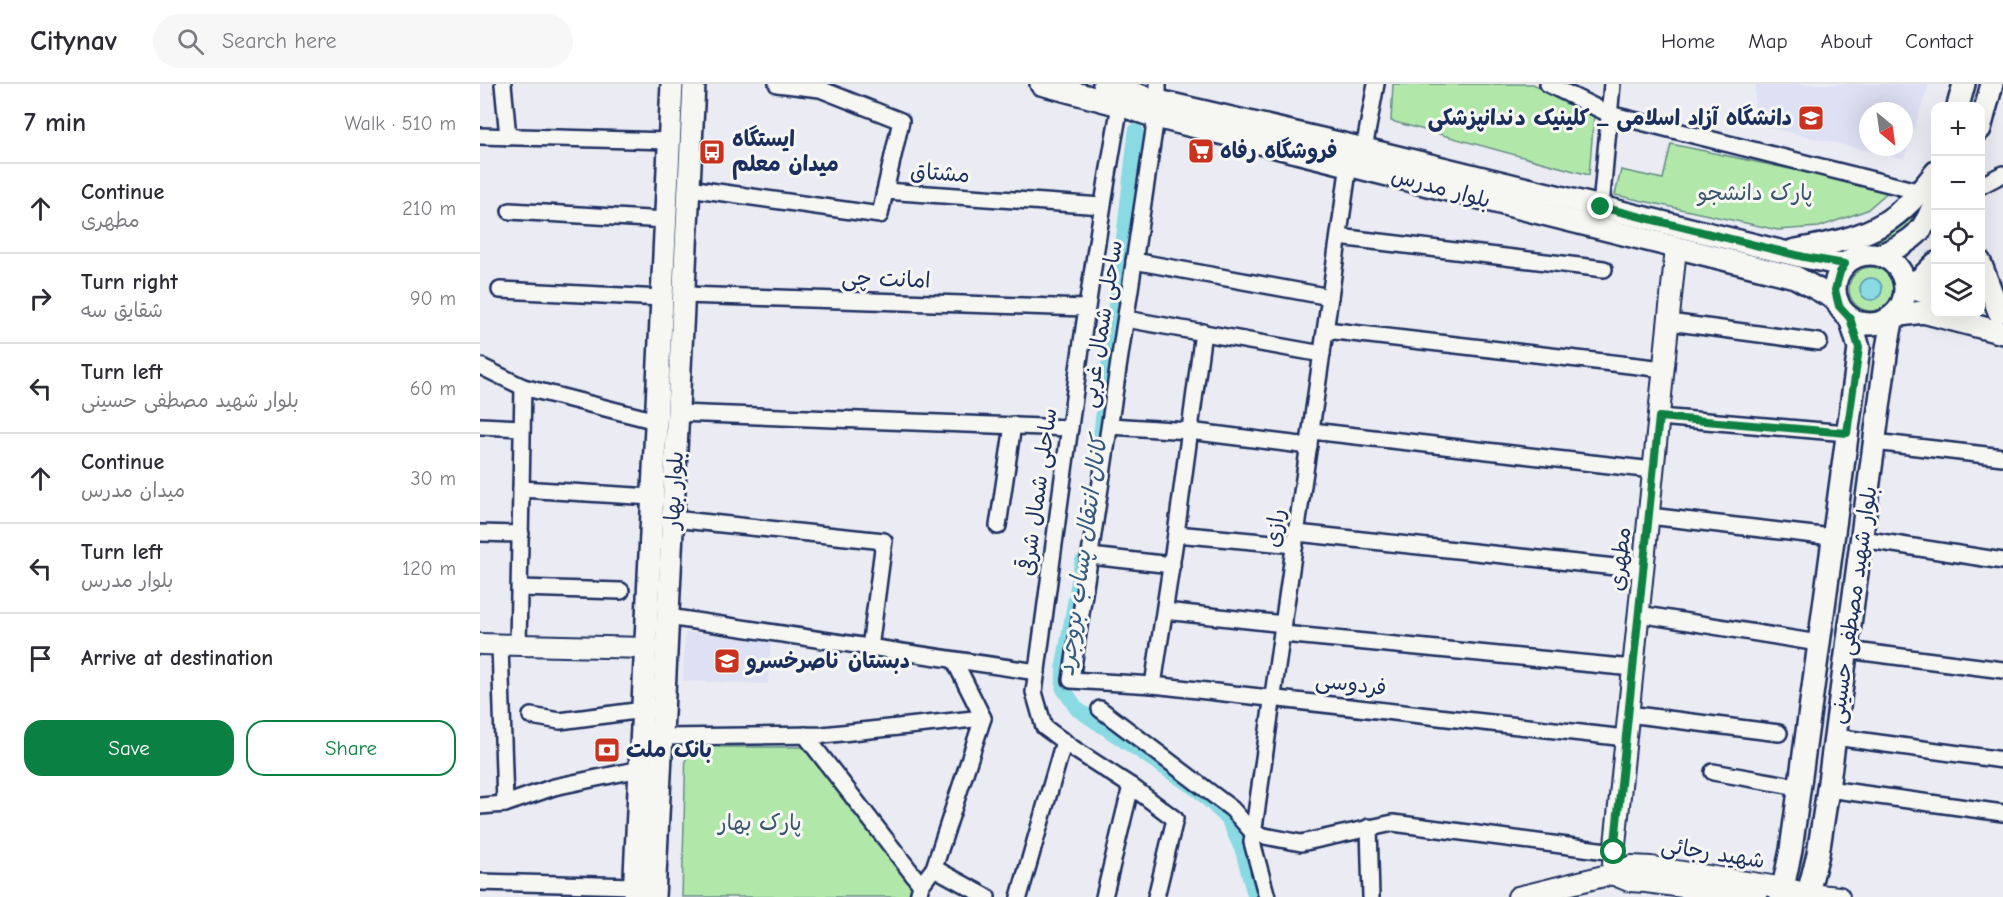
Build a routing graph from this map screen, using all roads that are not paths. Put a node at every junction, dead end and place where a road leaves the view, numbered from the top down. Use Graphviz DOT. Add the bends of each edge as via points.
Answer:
graph roads {
  1 [pos="503,84"];
  2 [pos="672,84"];
  3 [pos="694,84"];
  4 [pos="777,84"];
  5 [pos="1041,84"];
  6 [pos="1376,84"];
  7 [pos="1548,84"];
  8 [pos="1612,84"];
  9 [pos="1964,84"];
  10 [pos="1992,84"];
  11 [pos="1117,90"];
  12 [pos="1157,100"];
  13 [pos="1959,102"];
  14 [pos="1985,110"];
  15 [pos="1609,114"];
  16 [pos="480,136"];
  17 [pos="508,136"];
  18 [pos="669,141"];
  19 [pos="1364,149"];
  20 [pos="1349,164"];
  21 [pos="2003,174"];
  22 [pos="1985,183"];
  23 [pos="689,188"];
  24 [pos="885,191"];
  25 [pos="1928,195"];
  26 [pos="1102,206"];
  27 [pos="1601,207"];
  28 [pos="510,211"];
  29 [pos="666,220"];
  30 [pos="1339,237"];
  31 [pos="1676,248"];
  32 [pos="1785,252"];
  33 [pos="1880,255"];
  34 [pos="1134,261"];
  35 [pos="1845,264"];
  36 [pos="1934,264"];
  37 [pos="1981,264"];
  38 [pos="1604,269"];
  39 [pos="1906,287"];
  40 [pos="500,290"];
  41 [pos="1931,294"];
  42 [pos="684,295"];
  43 [pos="662,297"];
  44 [pos="1330,297"];
  45 [pos="1837,300"];
  46 [pos="1086,308"];
  47 [pos="1998,314"];
  48 [pos="1893,316"];
  49 [pos="1850,318"];
  50 [pos="1126,319"];
  51 [pos="1668,322"];
  52 [pos="1326,330"];
  53 [pos="1203,332"];
  54 [pos="660,333"];
  55 [pos="682,333"];
  56 [pos="1819,342"];
  57 [pos="1322,354"];
  58 [pos="480,366"];
  59 [pos="1664,369"];
  60 [pos="523,387"];
  61 [pos="678,413"];
  62 [pos="1659,417"];
  63 [pos="656,421"];
  64 [pos="1013,425"];
  65 [pos="480,426"];
  66 [pos="1110,426"];
  67 [pos="522,428"];
  68 [pos="1070,428"];
  69 [pos="1189,431"];
  70 [pos="1847,433"];
  71 [pos="1310,439"];
  72 [pos="1874,442"];
  73 [pos="2003,457"];
  74 [pos="1653,470"];
  75 [pos="521,489"];
  76 [pos="652,497"];
  77 [pos="1649,516"];
  78 [pos="673,519"];
  79 [pos="998,526"];
  80 [pos="480,533"];
  81 [pos="521,534"];
  82 [pos="1176,534"];
  83 [pos="1832,537"];
  84 [pos="1296,539"];
  85 [pos="1862,539"];
  86 [pos="1090,556"];
  87 [pos="2003,561"];
  88 [pos="1172,565"];
  89 [pos="1643,570"];
  90 [pos="520,588"];
  91 [pos="621,591"];
  92 [pos="1165,611"];
  93 [pos="1639,614"];
  94 [pos="668,618"];
  95 [pos="1284,629"];
  96 [pos="1818,643"];
  97 [pos="480,644"];
  98 [pos="509,645"];
  99 [pos="646,648"];
  100 [pos="870,648"];
  101 [pos="1847,650"];
  102 [pos="955,662"];
  103 [pos="1633,668"];
  104 [pos="2003,670"];
  105 [pos="1036,672"];
  106 [pos="1071,680"];
  107 [pos="1154,685"];
  108 [pos="1274,697"];
  109 [pos="1100,709"];
  110 [pos="643,710"];
  111 [pos="1628,714"];
  112 [pos="531,716"];
  113 [pos="983,718"];
  114 [pos="1779,734"];
  115 [pos="805,735"];
  116 [pos="1805,735"];
  117 [pos="1835,736"];
  118 [pos="662,737"];
  119 [pos="1626,738"];
  120 [pos="1064,741"];
  121 [pos="2003,760"];
  122 [pos="640,769"];
  123 [pos="1713,772"];
  124 [pos="1131,786"];
  125 [pos="1799,786"];
  126 [pos="1828,789"];
  127 [pos="505,804"];
  128 [pos="480,806"];
  129 [pos="2003,813"];
  130 [pos="648,817"];
  131 [pos="1369,827"];
  132 [pos="1254,834"];
  133 [pos="1614,852"];
  134 [pos="934,868"];
  135 [pos="1612,874"];
  136 [pos="480,882"];
  137 [pos="507,890"];
  138 [pos="634,891"];
  139 [pos="920,891"];
  140 [pos="1708,893"];
  141 [pos="1793,894"];
  142 [pos="654,897"];
  143 [pos="987,897"];
  144 [pos="1019,897"];
  145 [pos="1104,897"];
  146 [pos="1156,897"];
  147 [pos="1267,897"];
  148 [pos="1371,897"];
  149 [pos="1518,897"];
  150 [pos="1757,897"];
  151 [pos="1839,897"];
  1 -- 17 [label="street"];
  2 -- 18 [label="main road, بلوار بهار"];
  3 -- 23 [label="main road, بلوار بهار"];
  4 -- 24 [label="street" via="820,89 901,121"];
  5 -- 11 [label="main road, بلوار مدرس"];
  6 -- 19 [label="street"];
  7 -- 15 [label="street"];
  8 -- 15 [label="street"];
  9 -- 13 [label="main road"];
  10 -- 14 [label="main road"];
  11 -- 12 [label="main road, بلوار مدرس"];
  11 -- 26 [label="street, ساحلی شمال شرقی"];
  12 -- 19 [label="main road, بلوار مدرس"];
  12 -- 20 [label="main road, بلوار مدرس"];
  12 -- 34 [label="street, ساحلی شمال غربی"];
  15 -- 25 [label="street"];
  15 -- 27 [label="street"];
  16 -- 17 [label="street"];
  17 -- 18 [label="street"];
  18 -- 29 [label="main road, بلوار بهار"];
  19 -- 27 [label="main road, بلوار مدرس"];
  20 -- 30 [label="street, رازی"];
  20 -- 31 [label="main road, بلوار مدرس"];
  21 -- 22 [label="street"];
  23 -- 24 [label="street, مشتاق" via="880,215"];
  23 -- 42 [label="main road, بلوار بهار"];
  24 -- 26 [label="street, مشتاق"];
  25 -- 32 [label="main road" via="1865,234"];
  25 -- 33 [label="main road" via="1925,225 1906,244"];
  26 -- 46 [label="street, ساحلی شمال شرقی"];
  27 -- 32 [label="main road, بلوار مدرس"];
  28 -- 29 [label="street"];
  29 -- 43 [label="main road, بلوار بهار"];
  30 -- 38 [label="street"];
  30 -- 44 [label="street, رازی"];
  31 -- 45 [label="main road, بلوار مدرس" via="1795,277"];
  31 -- 51 [label="street, مطهری"];
  32 -- 35 [label="main road, بلوار مدرس"];
  33 -- 35 [label="main road" via="1862,255"];
  33 -- 39 [label="main road" via="1898,267"];
  34 -- 44 [label="street"];
  34 -- 50 [label="street, ساحلی شمال غربی"];
  35 -- 45 [label="main road" via="1836,280"];
  36 -- 39 [label="main road"];
  37 -- 47 [label="main road"];
  39 -- 41 [label="main road"];
  39 -- 48 [label="main road" via="1904,300"];
  40 -- 43 [label="street"];
  42 -- 46 [label="street, امانت چی"];
  42 -- 55 [label="main road, بلوار بهار"];
  43 -- 54 [label="main road, بلوار بهار"];
  44 -- 52 [label="street, رازی"];
  45 -- 49 [label="main road"];
  46 -- 68 [label="street, ساحلی شمال شرقی"];
  47 -- 48 [label="main road" via="1923,312"];
  48 -- 49 [label="main road" via="1867,324"];
  48 -- 72 [label="main road, بلوار شهید مصطفی حسینی"];
  49 -- 70 [label="main road, بلوار شهید مصطفی حسینی" via="1859,348"];
  50 -- 53 [label="street"];
  50 -- 66 [label="street, ساحلی شمال غربی"];
  51 -- 56 [label="street"];
  51 -- 59 [label="street, مطهری"];
  52 -- 57 [label="street, رازی"];
  52 -- 59 [label="street"];
  53 -- 57 [label="street"];
  53 -- 69 [label="street"];
  54 -- 55 [label="main road"];
  54 -- 63 [label="main road, بلوار بهار"];
  55 -- 61 [label="main road, بلوار بهار"];
  57 -- 71 [label="street, رازی"];
  58 -- 60 [label="street"];
  59 -- 62 [label="street, مطهری"];
  60 -- 63 [label="street"];
  60 -- 67 [label="street"];
  61 -- 64 [label="street"];
  61 -- 78 [label="main road, بلوار بهار"];
  62 -- 70 [label="street"];
  62 -- 74 [label="street, مطهری"];
  63 -- 76 [label="main road, بلوار بهار"];
  64 -- 68 [label="street"];
  64 -- 79 [label="street"];
  65 -- 67 [label="street"];
  66 -- 69 [label="street"];
  66 -- 86 [label="street, ساحلی شمال غربی"];
  67 -- 75 [label="street"];
  68 -- 105 [label="street, ساحلی شمال شرقی"];
  69 -- 71 [label="street"];
  69 -- 82 [label="street"];
  70 -- 83 [label="main road, بلوار شهید مصطفی حسینی"];
  71 -- 74 [label="street"];
  71 -- 84 [label="street, رازی"];
  72 -- 73 [label="street"];
  72 -- 85 [label="main road, بلوار شهید مصطفی حسینی"];
  74 -- 77 [label="street, مطهری"];
  75 -- 76 [label="street"];
  75 -- 81 [label="street"];
  76 -- 99 [label="main road, بلوار بهار"];
  77 -- 83 [label="street"];
  77 -- 89 [label="street, مطهری"];
  78 -- 94 [label="main road, بلوار بهار"];
  78 -- 100 [label="street" via="884,541"];
  80 -- 81 [label="street"];
  81 -- 90 [label="street"];
  82 -- 84 [label="street"];
  82 -- 88 [label="street"];
  83 -- 96 [label="main road, بلوار شهید مصطفی حسینی"];
  84 -- 89 [label="street"];
  84 -- 95 [label="street, رازی"];
  85 -- 87 [label="street"];
  85 -- 101 [label="main road, بلوار شهید مصطفی حسینی"];
  86 -- 88 [label="street"];
  86 -- 106 [label="street, ساحلی شمال غربی"];
  88 -- 92 [label="street"];
  89 -- 93 [label="street, مطهری"];
  90 -- 91 [label="street"];
  90 -- 98 [label="street"];
  92 -- 95 [label="street"];
  92 -- 107 [label="street"];
  93 -- 96 [label="street"];
  93 -- 103 [label="street, مطهری"];
  94 -- 100 [label="street"];
  94 -- 118 [label="main road, بلوار بهار"];
  95 -- 103 [label="street"];
  95 -- 108 [label="street, رازی"];
  96 -- 116 [label="main road, بلوار شهید مصطفی حسینی"];
  97 -- 98 [label="street"];
  98 -- 99 [label="street"];
  98 -- 127 [label="street"];
  99 -- 110 [label="main road, بلوار بهار"];
  100 -- 102 [label="street"];
  101 -- 104 [label="street"];
  101 -- 117 [label="main road, بلوار شهید مصطفی حسینی"];
  102 -- 105 [label="street"];
  102 -- 113 [label="street"];
  103 -- 111 [label="street, مطهری"];
  105 -- 120 [label="street, ساحلی شمال شرقی" via="1034,692 1044,727"];
  106 -- 107 [label="street, فردوسی"];
  107 -- 108 [label="street, فردوسی"];
  108 -- 119 [label="street, فردوسی"];
  108 -- 132 [label="street, رازی"];
  109 -- 132 [label="street" via="1232,809"];
  110 -- 112 [label="street" via="560,721"];
  110 -- 122 [label="main road, بلوار بهار"];
  111 -- 114 [label="street"];
  111 -- 119 [label="street, مطهری"];
  113 -- 115 [label="street"];
  113 -- 134 [label="street"];
  115 -- 118 [label="street"];
  115 -- 139 [label="street"];
  116 -- 117 [label="main road"];
  116 -- 125 [label="main road, بلوار شهید مصطفی حسینی"];
  117 -- 121 [label="street"];
  117 -- 126 [label="main road, بلوار شهید مصطفی حسینی"];
  118 -- 130 [label="main road, بلوار بهار"];
  119 -- 133 [label="street, مطهری"];
  120 -- 124 [label="street, ساحلی شمال شرقی"];
  120 -- 144 [label="street"];
  122 -- 127 [label="street" via="554,787"];
  122 -- 130 [label="main road, بلوار بهار"];
  123 -- 125 [label="street"];
  124 -- 145 [label="street"];
  124 -- 146 [label="street, ساحلی شمال شرقی" via="1175,819"];
  125 -- 141 [label="main road, بلوار شهید مصطفی حسینی"];
  126 -- 129 [label="street"];
  126 -- 141 [label="main road, بلوار شهید مصطفی حسینی" via="1818,854"];
  127 -- 128 [label="street"];
  130 -- 138 [label="main road, بلوار بهار"];
  130 -- 142 [label="main road, بلوار بهار"];
  131 -- 132 [label="street" via="1301,843"];
  131 -- 133 [label="street" via="1394,823"];
  131 -- 148 [label="street"];
  132 -- 147 [label="street, رازی" via="1252,842"];
  133 -- 135 [label="street, مطهری"];
  134 -- 139 [label="street"];
  134 -- 143 [label="street"];
  135 -- 140 [label="street, شهید رجائی" via="1629,881"];
  135 -- 141 [label="street, شهید رجائی" via="1632,866 1651,867"];
  135 -- 149 [label="street, شهید رجائی"];
  136 -- 137 [label="street"];
  137 -- 138 [label="street"];
  140 -- 150 [label="street, شهید رجائی"];
  141 -- 151 [label="street, شهید رجائی"];
}
